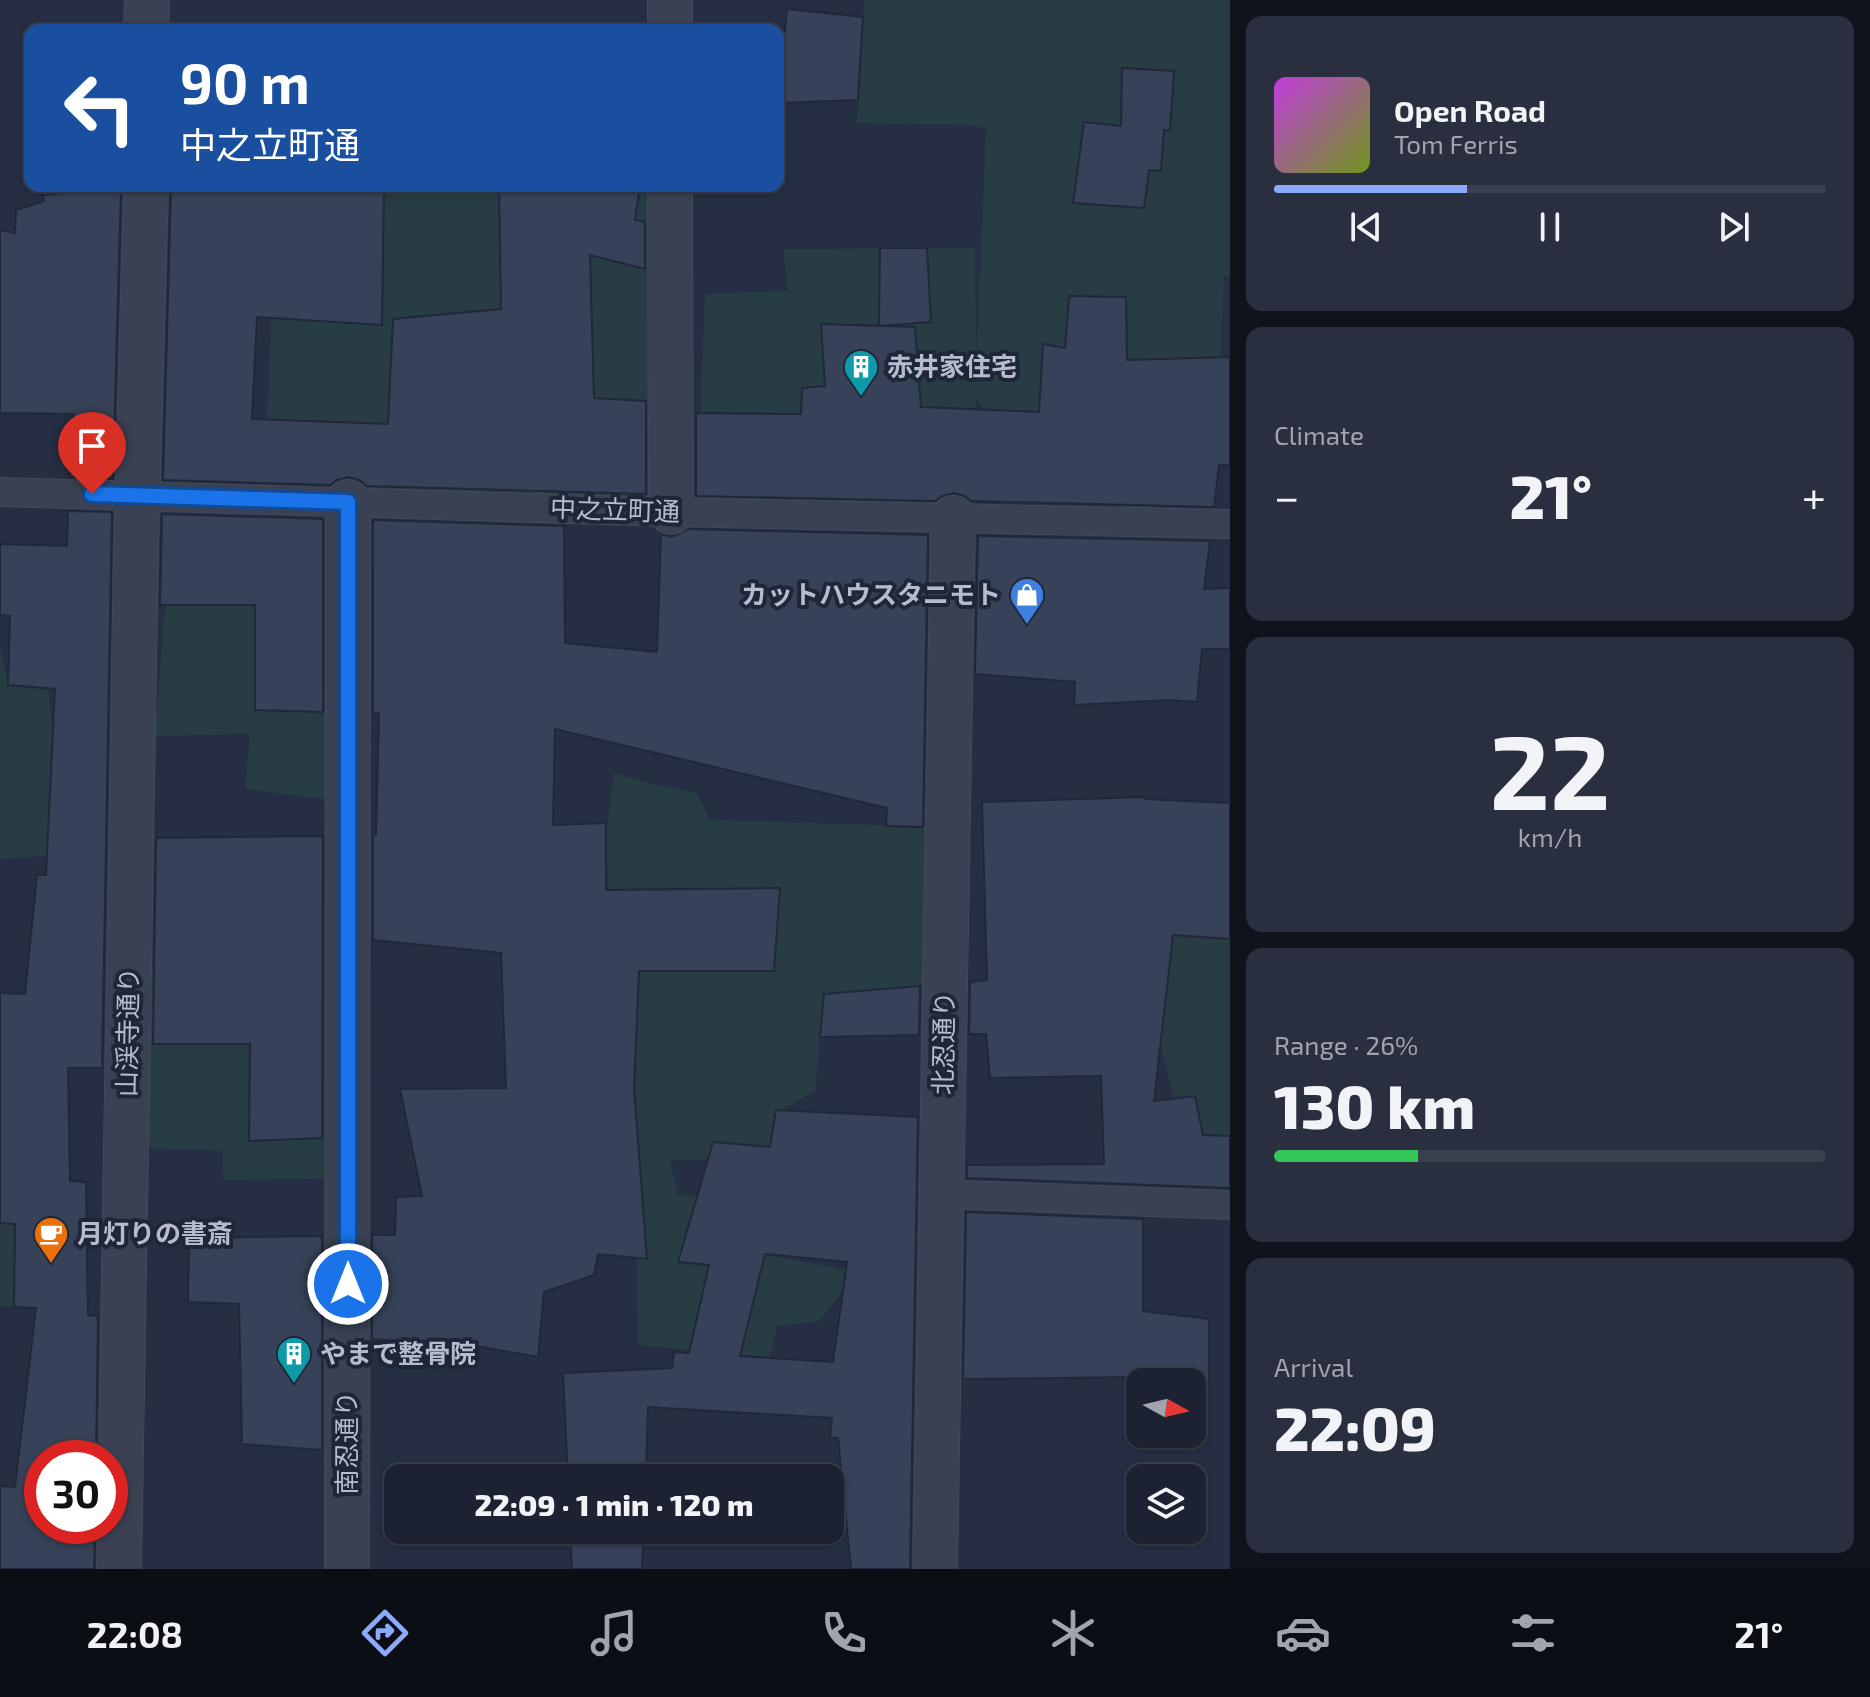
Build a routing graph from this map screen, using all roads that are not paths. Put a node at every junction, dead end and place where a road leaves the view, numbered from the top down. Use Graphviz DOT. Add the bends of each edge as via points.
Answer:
graph roads {
  1 [pos="147,0"];
  2 [pos="670,0"];
  3 [pos="146,24"];
  4 [pos="670,24"];
  5 [pos="146,192"];
  6 [pos="670,192"];
  7 [pos="0,492"];
  8 [pos="138,496"];
  9 [pos="348,502"];
  10 [pos="671,512"];
  11 [pos="953,518"];
  12 [pos="1230,524"];
  13 [pos="942,1194"];
  14 [pos="1230,1205"];
  15 [pos="119,1569"];
  16 [pos="347,1569"];
  17 [pos="935,1569"];
  1 -- 3 [label="street"];
  2 -- 4 [label="street"];
  5 -- 8 [label="street, 山渓寺通り"];
  6 -- 10 [label="street"];
  7 -- 8 [label="lane, 中之立町通"];
  8 -- 9 [label="lane, 中之立町通"];
  8 -- 15 [label="street, 山渓寺通り"];
  9 -- 10 [label="lane, 中之立町通"];
  9 -- 16 [label="street, 南忍通り"];
  10 -- 11 [label="lane, 中之立町通"];
  11 -- 12 [label="lane, 中之立町通"];
  11 -- 13 [label="street, 北忍通り"];
  13 -- 14 [label="lane"];
  13 -- 17 [label="street, 北忍通り"];
}
